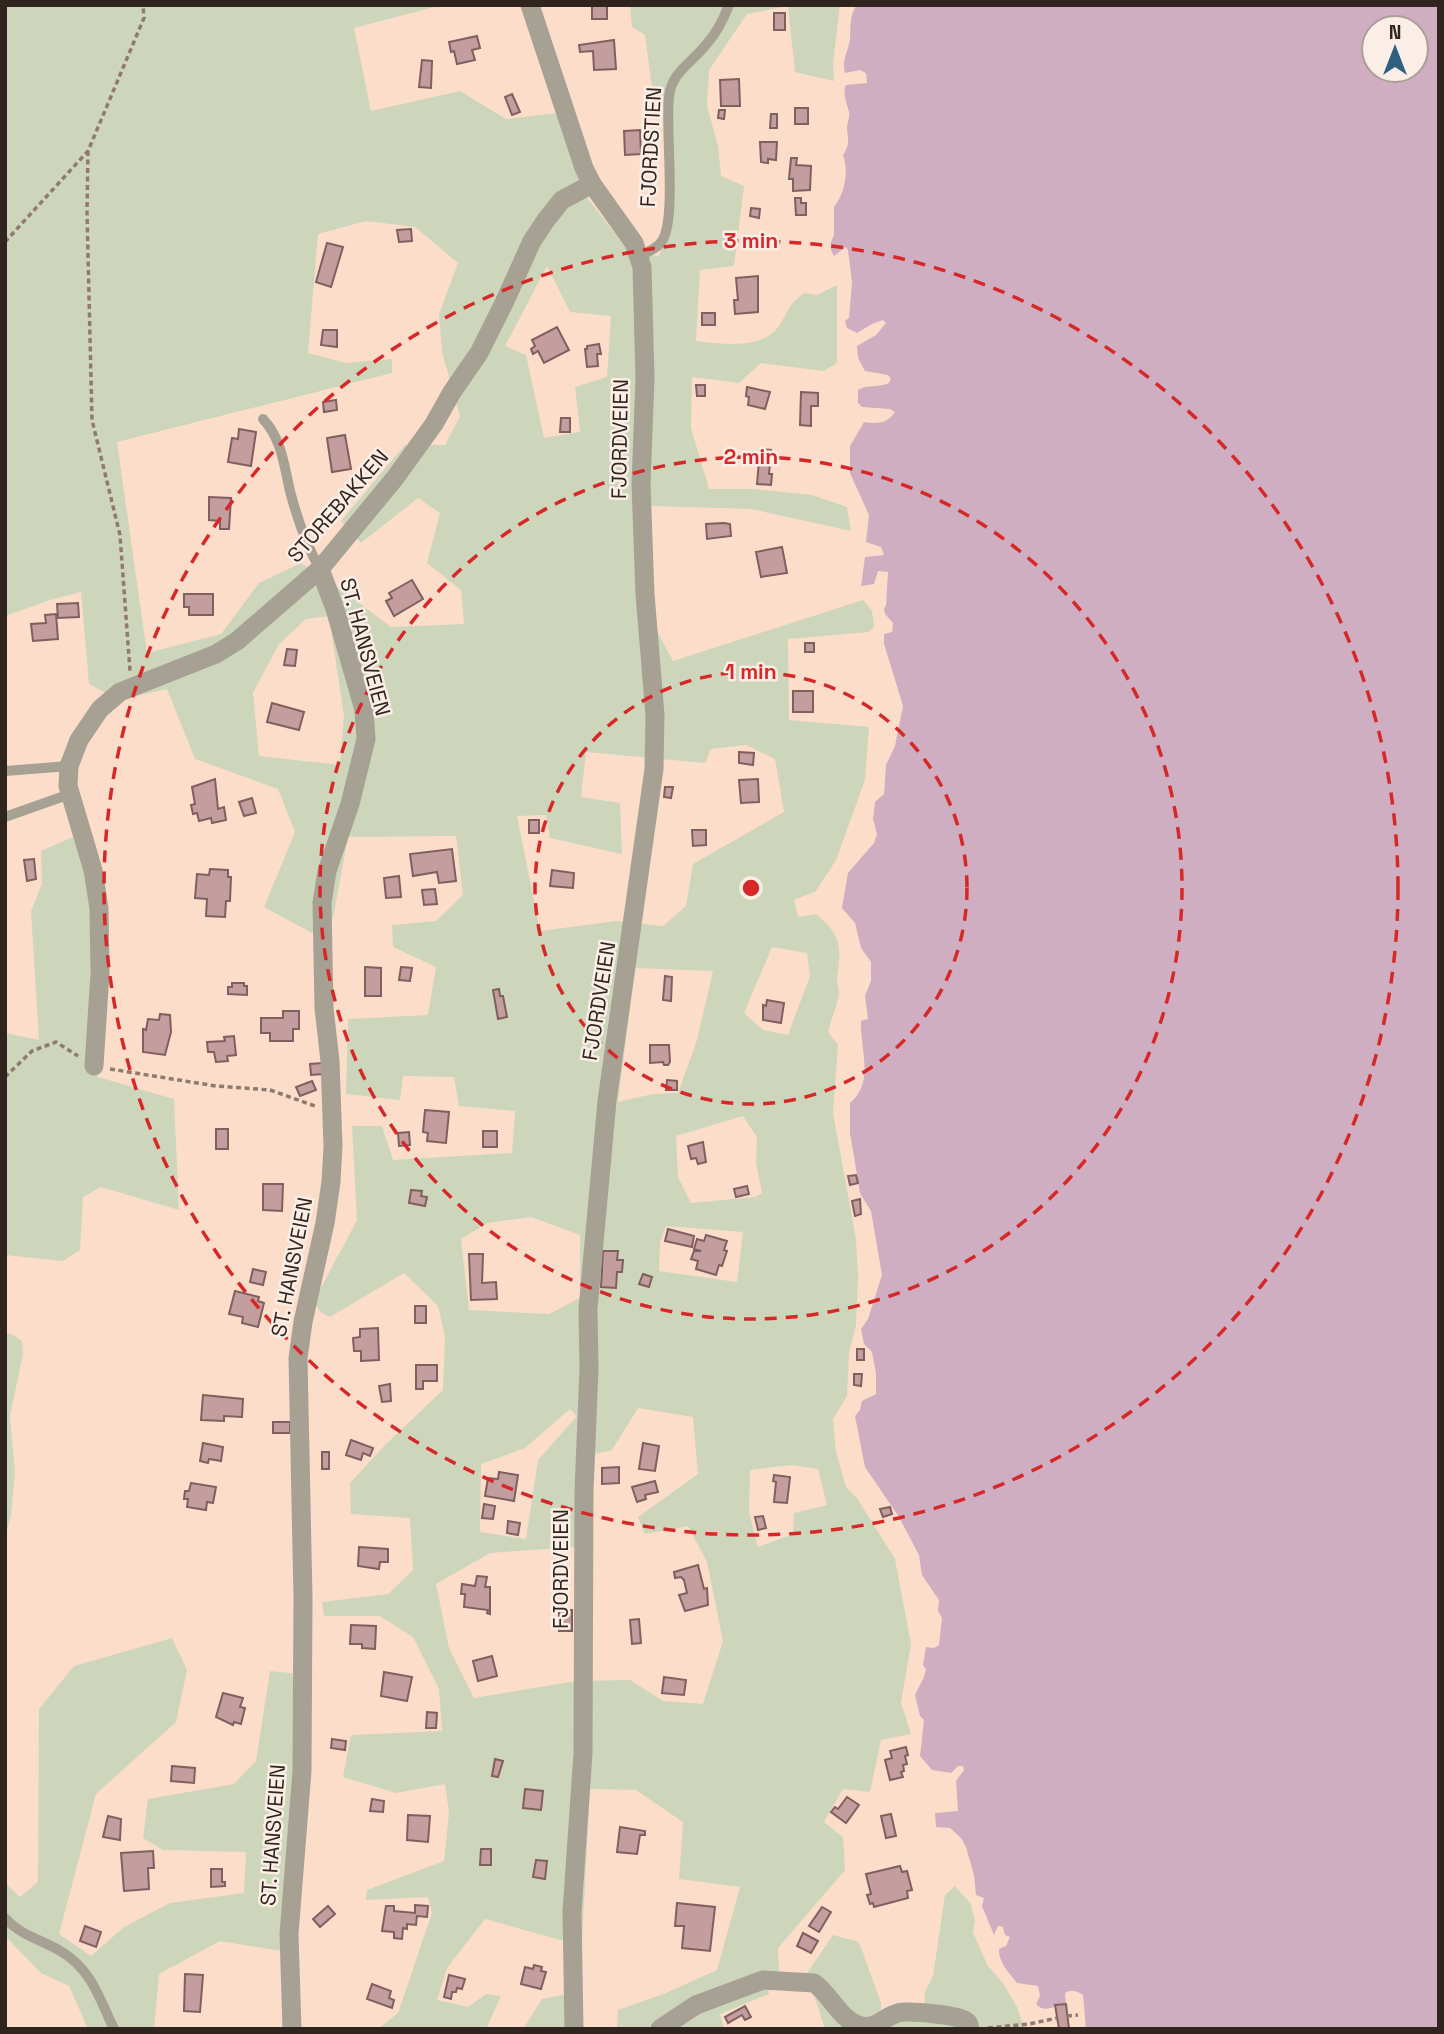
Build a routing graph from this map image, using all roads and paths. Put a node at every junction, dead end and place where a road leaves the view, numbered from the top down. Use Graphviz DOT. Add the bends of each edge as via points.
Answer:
graph roads {
  1 [pos="144,5"];
  2 [pos="530,5"];
  3 [pos="729,5"];
  4 [pos="88,151"];
  5 [pos="592,184"];
  6 [pos="5,242"];
  7 [pos="640,256"];
  8 [pos="263,419"];
  9 [pos="320,569"];
  10 [pos="131,687"];
  11 [pos="69,766"];
  12 [pos="5,771"];
  13 [pos="70,794"];
  14 [pos="5,817"];
  15 [pos="94,1066"];
  16 [pos="5,1077"];
  17 [pos="333,1108"];
  18 [pos="5,1918"];
  19 [pos="1078,2015"];
  20 [pos="1068,2016"];
  21 [pos="1057,2018"];
  22 [pos="1029,2026"];
  23 [pos="975,2028"];
  24 [pos="114,2029"];
  25 [pos="292,2029"];
  26 [pos="574,2029"];
  27 [pos="660,2029"];
  1 -- 4 [label="path" via="144,18"];
  2 -- 5 [label="street, FJORDVEIEN" via="576,149"];
  3 -- 7 [label="lane, FJORDSTIEN" via="718,30 673,79 668,98 666,232 659,245"];
  4 -- 6 [label="path"];
  4 -- 10 [label="path" via="92,420 120,535"];
  5 -- 7 [label="street, FJORDVEIEN"];
  5 -- 9 [label="street, STOREBAKKEN" via="562,200 545,220 478,353 434,424"];
  7 -- 26 [label="street, FJORDVEIEN" via="645,378 641,484 654,769 607,1101 591,1275 583,1753 572,1912"];
  8 -- 9 [label="lane" via="280,447 299,523"];
  9 -- 10 [label="street, STOREBAKKEN" via="237,641 216,654"];
  9 -- 17 [label="street, ST. HANSVEIEN" via="364,710 366,738 322,903 324,1008"];
  10 -- 11 [label="street, STOREBAKKEN" via="96,715"];
  11 -- 12 [label="lane"];
  11 -- 13 [label="street, STOREBAKKEN"];
  13 -- 14 [label="lane"];
  13 -- 15 [label="street, STOREBAKKEN" via="93,870 99,908"];
  15 -- 16 [label="path" via="56,1042 32,1051"];
  15 -- 17 [label="path" via="270,1090 320,1108"];
  17 -- 25 [label="street, ST. HANSVEIEN" via="331,1182 298,1358 302,1771 289,1934"];
  18 -- 24 [label="lane" via="79,1967 102,1997"];
  19 -- 20 [label="path"];
  21 -- 22 [label="path"];
  22 -- 23 [label="path"];
  23 -- 27 [label="street" via="961,2019 910,2013 899,2013 873,2026 857,2025 814,1983 763,1980 696,2005"];
}
